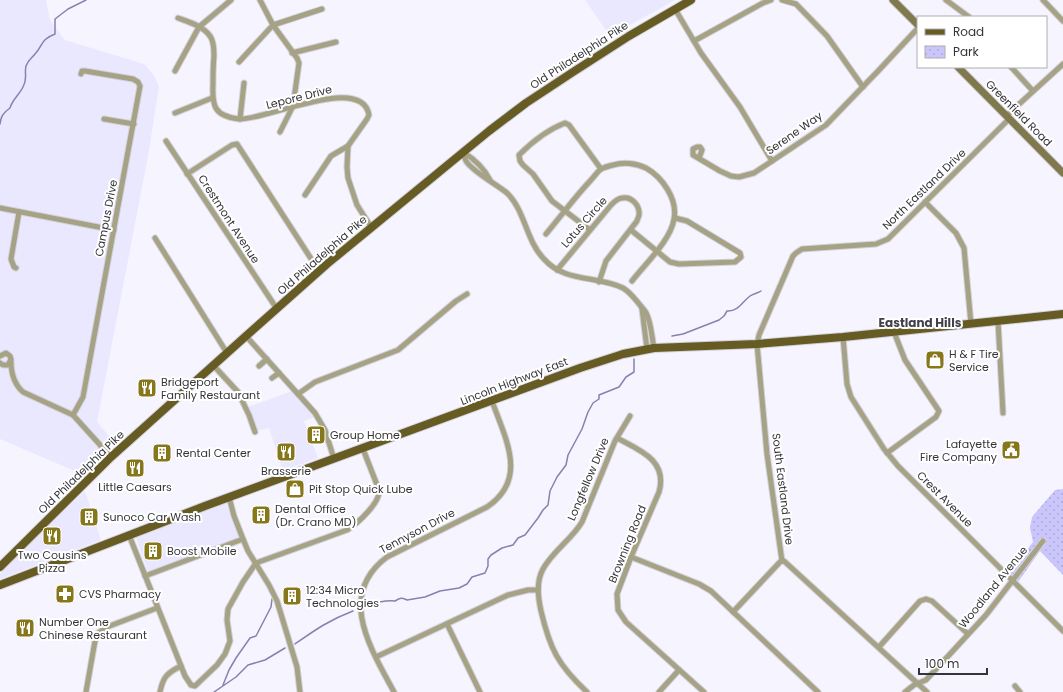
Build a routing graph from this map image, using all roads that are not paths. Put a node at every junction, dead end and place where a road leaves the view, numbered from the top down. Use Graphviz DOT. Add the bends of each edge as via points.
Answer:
graph roads {
  1 [pos="231,0"];
  2 [pos="260,0"];
  3 [pos="691,0"];
  4 [pos="771,0"];
  5 [pos="782,0"];
  6 [pos="893,0"];
  7 [pos="946,0"];
  8 [pos="1043,0"];
  9 [pos="322,9"];
  10 [pos="675,9"];
  11 [pos="968,16"];
  12 [pos="178,18"];
  13 [pos="1063,21"];
  14 [pos="273,25"];
  15 [pos="917,26"];
  16 [pos="199,27"];
  17 [pos="917,28"];
  18 [pos="694,41"];
  19 [pos="336,42"];
  20 [pos="292,53"];
  21 [pos="239,62"];
  22 [pos="1063,64"];
  23 [pos="959,68"];
  24 [pos="1013,68"];
  25 [pos="175,71"];
  26 [pos="81,74"];
  27 [pos="244,83"];
  28 [pos="863,87"];
  29 [pos="1033,91"];
  30 [pos="212,98"];
  31 [pos="293,106"];
  32 [pos="175,113"];
  33 [pos="1008,118"];
  34 [pos="104,119"];
  35 [pos="240,119"];
  36 [pos="134,124"];
  37 [pos="280,132"];
  38 [pos="166,141"];
  39 [pos="348,146"];
  40 [pos="463,152"];
  41 [pos="699,158"];
  42 [pos="772,162"];
  43 [pos="601,169"];
  44 [pos="1063,173"];
  45 [pos="187,174"];
  46 [pos="305,195"];
  47 [pos="925,202"];
  48 [pos="0,208"];
  49 [pos="566,211"];
  50 [pos="19,212"];
  51 [pos="675,218"];
  52 [pos="372,227"];
  53 [pos="114,230"];
  54 [pos="590,230"];
  55 [pos="631,230"];
  56 [pos="546,234"];
  57 [pos="155,238"];
  58 [pos="656,250"];
  59 [pos="16,268"];
  60 [pos="557,270"];
  61 [pos="318,271"];
  62 [pos="632,281"];
  63 [pos="599,282"];
  64 [pos="467,294"];
  65 [pos="276,309"];
  66 [pos="1063,314"];
  67 [pos="998,321"];
  68 [pos="971,324"];
  69 [pos="894,332"];
  70 [pos="246,336"];
  71 [pos="843,337"];
  72 [pos="757,344"];
  73 [pos="650,348"];
  74 [pos="227,353"];
  75 [pos="0,356"];
  76 [pos="267,359"];
  77 [pos="11,361"];
  78 [pos="0,363"];
  79 [pos="213,365"];
  80 [pos="259,366"];
  81 [pos="279,372"];
  82 [pos="272,378"];
  83 [pos="298,394"];
  84 [pos="492,401"];
  85 [pos="1004,413"];
  86 [pos="73,415"];
  87 [pos="630,416"];
  88 [pos="255,432"];
  89 [pos="617,438"];
  90 [pos="363,449"];
  91 [pos="887,453"];
  92 [pos="112,457"];
  93 [pos="334,459"];
  94 [pos="229,497"];
  95 [pos="129,535"];
  96 [pos="243,539"];
  97 [pos="1043,541"];
  98 [pos="631,557"];
  99 [pos="782,561"];
  100 [pos="256,563"];
  101 [pos="0,567"];
  102 [pos="145,576"];
  103 [pos="1013,582"];
  104 [pos="0,585"];
  105 [pos="538,590"];
  106 [pos="157,608"];
  107 [pos="733,612"];
  108 [pos="447,624"];
  109 [pos="1063,631"];
  110 [pos="968,634"];
  111 [pos="878,647"];
  112 [pos="376,657"];
  113 [pos="181,666"];
  114 [pos="679,670"];
  115 [pos="918,683"];
  116 [pos="1015,686"];
  117 [pos="86,692"];
  118 [pos="160,692"];
  119 [pos="300,692"];
  120 [pos="394,692"];
  121 [pos="480,692"];
  122 [pos="587,692"];
  123 [pos="659,692"];
  124 [pos="704,692"];
  125 [pos="818,692"];
  126 [pos="905,692"];
  127 [pos="927,692"];
  128 [pos="1020,692"];
  1 -- 16 [label="street"];
  2 -- 14 [label="street"];
  3 -- 10 [label="main road, Old Philadelphia Pike"];
  4 -- 18 [label="street"];
  5 -- 28 [label="street" via="796,4 827,36"];
  6 -- 15 [label="main road"];
  7 -- 11 [label="street"];
  8 -- 13 [label="street"];
  9 -- 14 [label="street"];
  10 -- 18 [label="street"];
  10 -- 40 [label="main road, Old Philadelphia Pike" via="526,103"];
  12 -- 16 [label="street"];
  14 -- 20 [label="street"];
  14 -- 21 [label="street"];
  16 -- 25 [label="street"];
  16 -- 30 [label="street" via="210,35 213,44"];
  17 -- 28 [label="street, Serene Way"];
  18 -- 42 [label="street" via="733,95"];
  19 -- 20 [label="street"];
  20 -- 31 [label="street" via="298,63"];
  22 -- 29 [label="street, North Eastland Drive"];
  23 -- 33 [label="main road, Greenfield Road"];
  24 -- 29 [label="street"];
  26 -- 36 [label="street, Campus Drive" via="85,71 138,82 140,91"];
  27 -- 35 [label="street"];
  28 -- 42 [label="street, Serene Way" via="826,125"];
  29 -- 33 [label="street, North Eastland Drive"];
  30 -- 32 [label="street"];
  30 -- 35 [label="street, Lepore Drive" via="216,109 222,114"];
  31 -- 35 [label="street, Lepore Drive" via="259,117"];
  31 -- 37 [label="street"];
  31 -- 39 [label="street, Lepore Drive" via="342,97 362,103 369,115"];
  33 -- 44 [label="main road, Greenfield Road"];
  33 -- 47 [label="street, North Eastland Drive"];
  34 -- 36 [label="street"];
  36 -- 53 [label="street, Campus Drive"];
  38 -- 45 [label="street, Crestmont Avenue"];
  39 -- 46 [label="street" via="331,156"];
  39 -- 52 [label="street" via="347,172 352,190 357,205"];
  40 -- 52 [label="main road, Old Philadelphia Pike"];
  40 -- 60 [label="street" via="466,162 513,200 542,258"];
  41 -- 42 [label="street, Serene Way" via="720,171 739,177 754,173"];
  43 -- 49 [label="street"];
  43 -- 49 [label="street" via="565,123 519,155 520,161 552,201"];
  43 -- 51 [label="street" via="625,163 646,168 668,190"];
  45 -- 61 [label="street" via="235,144 239,146"];
  45 -- 65 [label="street, Crestmont Avenue"];
  47 -- 68 [label="street" via="956,232 964,248"];
  47 -- 72 [label="street, North Eastland Drive" via="883,242 802,249 796,252"];
  48 -- 50 [label="street"];
  49 -- 54 [label="street"];
  49 -- 56 [label="street"];
  50 -- 53 [label="street"];
  50 -- 59 [label="street" via="11,259"];
  51 -- 58 [label="street" via="672,228"];
  51 -- 58 [label="street" via="687,221 740,253 741,257 735,262 679,264 670,262"];
  52 -- 61 [label="main road, Old Philadelphia Pike"];
  53 -- 86 [label="street, Campus Drive" via="82,397"];
  54 -- 55 [label="street, Lotus Circle" via="611,205 622,198 629,198 634,202 639,214"];
  54 -- 60 [label="street, Lotus Circle"];
  55 -- 58 [label="street"];
  55 -- 63 [label="street, Lotus Circle" via="606,261"];
  57 -- 74 [label="street"];
  58 -- 62 [label="street"];
  60 -- 63 [label="street"];
  61 -- 65 [label="main road, Old Philadelphia Pike"];
  63 -- 73 [label="street" via="624,289 642,308"];
  64 -- 83 [label="street" via="398,350 315,382"];
  65 -- 70 [label="main road, Old Philadelphia Pike"];
  66 -- 67 [label="main road, Lincoln Highway East"];
  67 -- 68 [label="main road, Lincoln Highway East"];
  67 -- 85 [label="street"];
  68 -- 69 [label="main road, Lincoln Highway East"];
  69 -- 71 [label="main road, Lincoln Highway East"];
  69 -- 91 [label="street" via="905,360 939,411 936,418"];
  70 -- 74 [label="main road, Old Philadelphia Pike"];
  70 -- 76 [label="street"];
  71 -- 72 [label="main road, Lincoln Highway East"];
  71 -- 91 [label="street, Crest Avenue" via="848,390"];
  72 -- 73 [label="main road, Lincoln Highway East"];
  72 -- 99 [label="street, South Eastland Drive" via="767,454"];
  73 -- 84 [label="main road, Lincoln Highway East" via="605,359"];
  74 -- 79 [label="main road, Old Philadelphia Pike"];
  75 -- 77 [label="street" via="8,354"];
  76 -- 80 [label="street"];
  76 -- 81 [label="street"];
  77 -- 78 [label="street" via="5,366"];
  77 -- 86 [label="street" via="13,378 18,387"];
  79 -- 88 [label="street" via="238,392"];
  79 -- 92 [label="main road, Old Philadelphia Pike"];
  81 -- 82 [label="street"];
  81 -- 83 [label="street"];
  83 -- 93 [label="street" via="310,405 321,421"];
  84 -- 90 [label="main road, Lincoln Highway East"];
  84 -- 112 [label="street, Tennyson Drive" via="512,464 506,485 499,497 487,507 396,551 373,569 363,589 360,608 364,632"];
  86 -- 92 [label="street"];
  87 -- 89 [label="street, Longfellow Drive"];
  89 -- 98 [label="street, Browning Road" via="652,458 661,481 659,492"];
  89 -- 105 [label="street, Longfellow Drive" via="582,522 543,570"];
  90 -- 93 [label="main road, Lincoln Highway East"];
  90 -- 100 [label="street" via="379,494 375,503 357,523 347,530"];
  91 -- 103 [label="street, Crest Avenue"];
  92 -- 101 [label="main road, Old Philadelphia Pike"];
  93 -- 94 [label="main road, Lincoln Highway East"];
  94 -- 95 [label="main road, Lincoln Highway East"];
  94 -- 96 [label="street"];
  95 -- 102 [label="street"];
  95 -- 104 [label="main road, Lincoln Highway East"];
  96 -- 100 [label="street"];
  96 -- 102 [label="street"];
  97 -- 103 [label="street, Woodland Avenue"];
  98 -- 107 [label="street" via="705,587"];
  98 -- 114 [label="street, Browning Road" via="618,594 618,610 626,622"];
  99 -- 107 [label="street"];
  99 -- 111 [label="street, South Eastland Drive"];
  100 -- 113 [label="street" via="228,609 230,641 217,665 193,686 188,683"];
  100 -- 119 [label="street" via="277,601 297,667"];
  102 -- 106 [label="street"];
  103 -- 109 [label="street, Crest Avenue"];
  103 -- 110 [label="street, Woodland Avenue"];
  105 -- 108 [label="street" via="508,595"];
  105 -- 122 [label="street, Longfellow Drive" via="550,644 564,668"];
  106 -- 113 [label="street"];
  106 -- 117 [label="street" via="107,627 98,634"];
  107 -- 125 [label="street"];
  108 -- 112 [label="street"];
  108 -- 121 [label="street"];
  110 -- 111 [label="street" via="932,601 926,599 920,601"];
  110 -- 115 [label="street, Woodland Avenue" via="926,680"];
  111 -- 115 [label="street, South Eastland Drive"];
  112 -- 120 [label="street, Tennyson Drive"];
  113 -- 118 [label="street" via="164,678"];
  114 -- 123 [label="street"];
  114 -- 124 [label="street, Browning Road"];
  115 -- 126 [label="street, Woodland Avenue"];
  115 -- 127 [label="street, South Eastland Drive"];
  116 -- 128 [label="street"];
}
